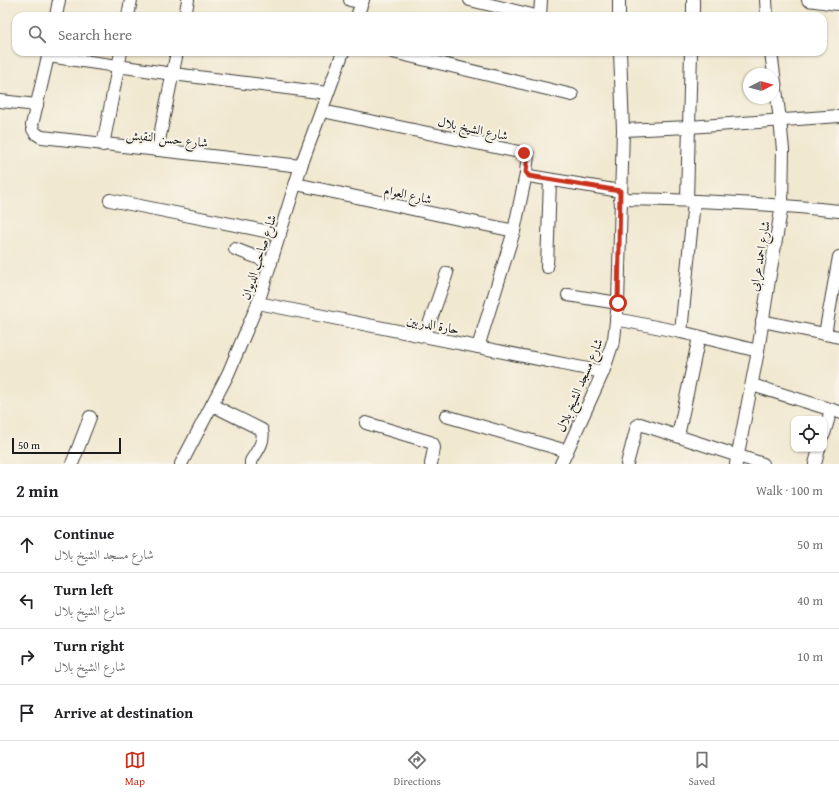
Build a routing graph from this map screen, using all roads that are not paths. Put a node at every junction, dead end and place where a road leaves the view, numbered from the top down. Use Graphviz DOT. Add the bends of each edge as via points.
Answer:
graph roads {
  1 [pos="59,0"];
  2 [pos="131,0"];
  3 [pos="188,0"];
  4 [pos="541,0"];
  5 [pos="619,0"];
  6 [pos="693,0"];
  7 [pos="766,0"];
  8 [pos="808,0"];
  9 [pos="358,1"];
  10 [pos="478,1"];
  11 [pos="836,4"];
  12 [pos="57,12"];
  13 [pos="129,12"];
  14 [pos="185,12"];
  15 [pos="357,12"];
  16 [pos="521,12"];
  17 [pos="540,12"];
  18 [pos="619,12"];
  19 [pos="693,12"];
  20 [pos="767,12"];
  21 [pos="49,56"];
  22 [pos="60,56"];
  23 [pos="120,56"];
  24 [pos="176,56"];
  25 [pos="341,56"];
  26 [pos="410,56"];
  27 [pos="620,56"];
  28 [pos="692,56"];
  29 [pos="772,56"];
  30 [pos="118,66"];
  31 [pos="173,74"];
  32 [pos="327,93"];
  33 [pos="572,96"];
  34 [pos="0,101"];
  35 [pos="37,105"];
  36 [pos="322,111"];
  37 [pos="839,116"];
  38 [pos="780,120"];
  39 [pos="689,127"];
  40 [pos="623,130"];
  41 [pos="103,145"];
  42 [pos="157,150"];
  43 [pos="301,166"];
  44 [pos="526,174"];
  45 [pos="550,180"];
  46 [pos="296,184"];
  47 [pos="620,195"];
  48 [pos="110,200"];
  49 [pos="690,200"];
  50 [pos="782,205"];
  51 [pos="839,211"];
  52 [pos="514,231"];
  53 [pos="280,234"];
  54 [pos="235,249"];
  55 [pos="839,256"];
  56 [pos="271,263"];
  57 [pos="547,267"];
  58 [pos="447,273"];
  59 [pos="568,296"];
  60 [pos="258,303"];
  61 [pos="618,303"];
  62 [pos="616,319"];
  63 [pos="762,321"];
  64 [pos="681,332"];
  65 [pos="825,334"];
  66 [pos="425,336"];
  67 [pos="699,337"];
  68 [pos="839,337"];
  69 [pos="478,347"];
  70 [pos="758,351"];
  71 [pos="603,372"];
  72 [pos="752,385"];
  73 [pos="212,405"];
  74 [pos="835,411"];
  75 [pos="446,416"];
  76 [pos="90,417"];
  77 [pos="366,423"];
  78 [pos="827,428"];
  79 [pos="678,436"];
  80 [pos="567,451"];
  81 [pos="818,452"];
  82 [pos="737,460"];
  83 [pos="72,464"];
  84 [pos="181,464"];
  85 [pos="251,464"];
  86 [pos="431,464"];
  87 [pos="561,464"];
  88 [pos="627,464"];
  89 [pos="763,464"];
  90 [pos="815,464"];
  1 -- 12 [label="street"];
  2 -- 13 [label="street"];
  3 -- 14 [label="street"];
  4 -- 17 [label="street"];
  5 -- 18 [label="street"];
  6 -- 19 [label="street"];
  7 -- 20 [label="street"];
  8 -- 11 [label="street"];
  9 -- 15 [label="street"];
  10 -- 16 [label="street"];
  21 -- 35 [label="street"];
  22 -- 30 [label="street"];
  23 -- 30 [label="street"];
  24 -- 31 [label="street"];
  25 -- 32 [label="street, شارع صاحب الديوان"];
  26 -- 33 [label="street"];
  27 -- 40 [label="street, شارع مسجد الشيخ بلال"];
  28 -- 39 [label="street"];
  29 -- 38 [label="street, شارع احمد عرابى"];
  30 -- 31 [label="street"];
  30 -- 41 [label="street"];
  31 -- 32 [label="street"];
  31 -- 42 [label="street"];
  32 -- 36 [label="street, شارع صاحب الديوان"];
  34 -- 35 [label="street"];
  35 -- 41 [label="street, شارع حسن النقيش" via="32,124 37,135"];
  36 -- 43 [label="street, شارع صاحب الديوان"];
  36 -- 44 [label="street, شارع الشيخ بلال" via="526,154"];
  37 -- 38 [label="street"];
  38 -- 39 [label="street"];
  38 -- 50 [label="street, شارع احمد عرابى" via="783,150"];
  39 -- 40 [label="street"];
  39 -- 49 [label="street"];
  40 -- 47 [label="street, شارع مسجد الشيخ بلال"];
  41 -- 42 [label="street, شارع حسن النقيش"];
  42 -- 43 [label="street, شارع حسن النقيش"];
  43 -- 46 [label="street, شارع صاحب الديوان"];
  44 -- 45 [label="street"];
  44 -- 52 [label="street"];
  45 -- 47 [label="street"];
  45 -- 57 [label="street"];
  46 -- 52 [label="street, شارع العوام"];
  46 -- 53 [label="street, شارع صاحب الديوان"];
  47 -- 49 [label="street"];
  47 -- 61 [label="street, شارع مسجد الشيخ بلال"];
  48 -- 53 [label="street"];
  49 -- 50 [label="street"];
  49 -- 64 [label="street"];
  50 -- 51 [label="street"];
  50 -- 63 [label="street, شارع احمد عرابى"];
  52 -- 69 [label="street"];
  53 -- 56 [label="street, شارع صاحب الديوان"];
  54 -- 56 [label="street"];
  55 -- 65 [label="street"];
  56 -- 60 [label="street, شارع صاحب الديوان"];
  58 -- 66 [label="street"];
  59 -- 61 [label="street"];
  60 -- 66 [label="street, حارة الدربين"];
  60 -- 73 [label="street, شارع صاحب الديوان"];
  61 -- 62 [label="street, شارع مسجد الشيخ بلال"];
  62 -- 64 [label="street"];
  62 -- 71 [label="street, شارع مسجد الشيخ بلال" via="614,339"];
  63 -- 65 [label="street"];
  63 -- 70 [label="street, شارع احمد عرابى"];
  64 -- 67 [label="street"];
  65 -- 68 [label="street"];
  66 -- 69 [label="street, حارة الدربين"];
  67 -- 70 [label="street"];
  67 -- 79 [label="street"];
  69 -- 71 [label="street, حارة الدربين"];
  70 -- 72 [label="street, شارع احمد عرابى"];
  71 -- 80 [label="street, شارع مسجد الشيخ بلال"];
  72 -- 74 [label="street"];
  72 -- 82 [label="street, شارع احمد عرابى"];
  73 -- 84 [label="street, شارع صاحب الديوان"];
  73 -- 85 [label="street" via="262,430 262,442"];
  74 -- 78 [label="street"];
  75 -- 80 [label="street"];
  76 -- 83 [label="street"];
  77 -- 86 [label="street" via="430,442 434,448"];
  79 -- 82 [label="street"];
  79 -- 88 [label="street" via="640,424 637,426"];
  80 -- 87 [label="street, شارع مسجد الشيخ بلال"];
  81 -- 90 [label="street"];
  82 -- 89 [label="street"];
}
